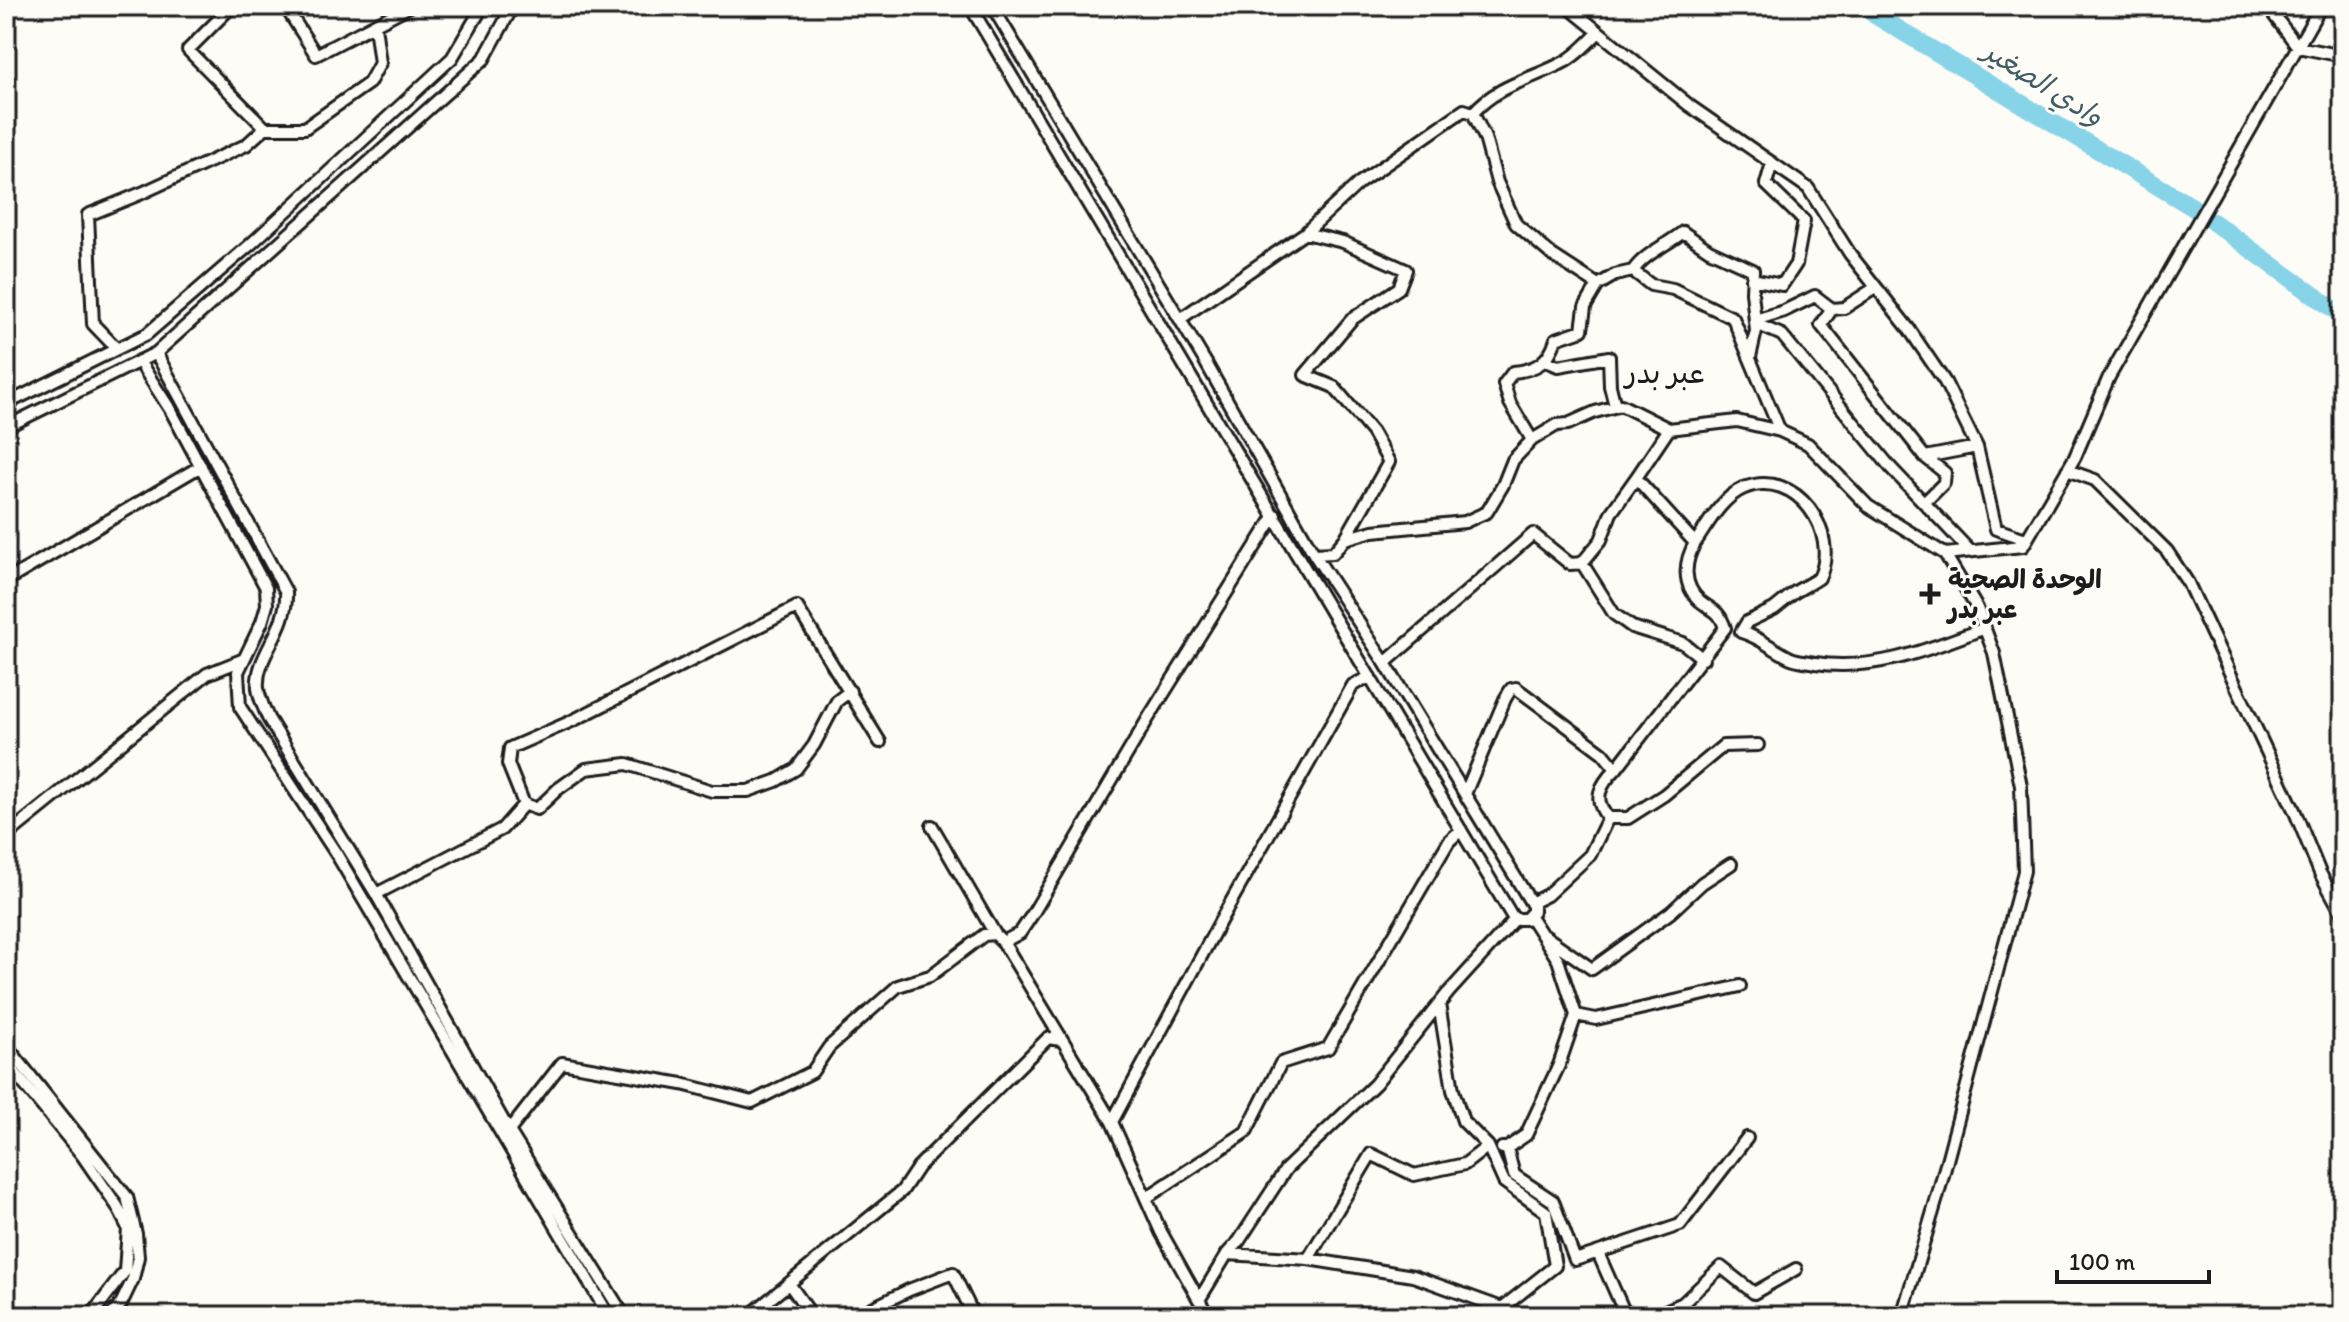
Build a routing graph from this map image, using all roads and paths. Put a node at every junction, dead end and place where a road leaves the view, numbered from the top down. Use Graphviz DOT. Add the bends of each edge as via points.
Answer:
graph roads {
  1 [pos="232,6"];
  2 [pos="285,6"];
  3 [pos="410,6"];
  4 [pos="483,6"];
  5 [pos="513,6"];
  6 [pos="970,6"];
  7 [pos="992,6"];
  8 [pos="1567,6"];
  9 [pos="2267,6"];
  10 [pos="2321,6"];
  11 [pos="375,26"];
  12 [pos="1599,32"];
  13 [pos="2298,47"];
  14 [pos="2343,56"];
  15 [pos="1473,113"];
  16 [pos="265,128"];
  17 [pos="1772,163"];
  18 [pos="1305,233"];
  19 [pos="1633,271"];
  20 [pos="1752,279"];
  21 [pos="1598,285"];
  22 [pos="1875,288"];
  23 [pos="1832,309"];
  24 [pos="1180,319"];
  25 [pos="1755,322"];
  26 [pos="117,349"];
  27 [pos="156,353"];
  28 [pos="1750,357"];
  29 [pos="139,361"];
  30 [pos="1546,361"];
  31 [pos="6,404"];
  32 [pos="1615,406"];
  33 [pos="6,427"];
  34 [pos="1669,429"];
  35 [pos="1780,431"];
  36 [pos="1532,440"];
  37 [pos="1977,447"];
  38 [pos="1925,457"];
  39 [pos="201,466"];
  40 [pos="2067,470"];
  41 [pos="1636,478"];
  42 [pos="1925,502"];
  43 [pos="1275,515"];
  44 [pos="1345,539"];
  45 [pos="2026,539"];
  46 [pos="1695,543"];
  47 [pos="1970,551"];
  48 [pos="1314,554"];
  49 [pos="1945,554"];
  50 [pos="1582,563"];
  51 [pos="6,581"];
  52 [pos="1985,628"];
  53 [pos="1703,659"];
  54 [pos="242,660"];
  55 [pos="1385,663"];
  56 [pos="1370,677"];
  57 [pos="850,691"];
  58 [pos="880,742"];
  59 [pos="1758,745"];
  60 [pos="1616,769"];
  61 [pos="1465,794"];
  62 [pos="524,804"];
  63 [pos="1608,818"];
  64 [pos="932,826"];
  65 [pos="1461,830"];
  66 [pos="6,836"];
  67 [pos="1731,864"];
  68 [pos="376,894"];
  69 [pos="1531,903"];
  70 [pos="2343,915"];
  71 [pos="1530,916"];
  72 [pos="1515,919"];
  73 [pos="1541,933"];
  74 [pos="999,938"];
  75 [pos="1740,986"];
  76 [pos="1439,1004"];
  77 [pos="1576,1015"];
  78 [pos="1061,1040"];
  79 [pos="6,1045"];
  80 [pos="6,1062"];
  81 [pos="1112,1122"];
  82 [pos="509,1131"];
  83 [pos="1747,1138"];
  84 [pos="1488,1146"];
  85 [pos="1507,1148"];
  86 [pos="1146,1198"];
  87 [pos="1598,1253"];
  88 [pos="1227,1254"];
  89 [pos="1308,1259"];
  90 [pos="1796,1269"];
  91 [pos="790,1285"];
  92 [pos="1199,1300"];
  93 [pos="91,1316"];
  94 [pos="111,1316"];
  95 [pos="609,1316"];
  96 [pos="624,1316"];
  97 [pos="749,1316"];
  98 [pos="812,1316"];
  99 [pos="856,1316"];
  100 [pos="974,1316"];
  101 [pos="1208,1316"];
  102 [pos="1626,1316"];
  103 [pos="1654,1316"];
  104 [pos="1902,1316"];
  1 -- 16 [label="street" via="188,50"];
  2 -- 11 [label="street" via="316,55"];
  3 -- 11 [label="street"];
  4 -- 26 [label="street" via="452,58 251,244 147,334"];
  5 -- 27 [label="street" via="484,59"];
  6 -- 43 [label="street"];
  7 -- 24 [label="street"];
  8 -- 12 [label="street"];
  9 -- 13 [label="street"];
  10 -- 13 [label="street"];
  11 -- 16 [label="street" via="380,63 369,83 305,128"];
  12 -- 15 [label="street" via="1569,59 1515,82 1485,99"];
  12 -- 17 [label="street" via="1690,106"];
  13 -- 14 [label="street"];
  13 -- 40 [label="street" via="2109,377"];
  15 -- 18 [label="street" via="1464,110 1359,183"];
  15 -- 21 [label="street" via="1516,224"];
  16 -- 26 [label="street" via="246,145 88,215 93,324"];
  17 -- 20 [label="street" via="1766,184 1804,221 1796,264 1782,285"];
  17 -- 22 [label="street" via="1808,188"];
  18 -- 24 [label="street"];
  18 -- 44 [label="street" via="1343,242 1406,270 1399,288 1352,319 1305,375 1334,387 1372,432 1389,462"];
  19 -- 20 [label="street" via="1639,261 1683,232 1753,270"];
  19 -- 21 [label="street"];
  19 -- 28 [label="street" via="1651,285 1673,289 1733,318"];
  20 -- 25 [label="street"];
  21 -- 30 [label="street" via="1585,307 1582,330 1556,339"];
  22 -- 23 [label="street" via="1844,308"];
  22 -- 37 [label="street" via="1945,382"];
  23 -- 25 [label="street" via="1815,296"];
  23 -- 38 [label="street" via="1821,325"];
  24 -- 48 [label="street"];
  25 -- 28 [label="street"];
  25 -- 42 [label="street" via="1782,335"];
  26 -- 31 [label="street"];
  27 -- 29 [label="street"];
  27 -- 68 [label="street" via="286,592 282,625 261,666 258,686 268,718"];
  28 -- 35 [label="street"];
  29 -- 33 [label="street"];
  29 -- 39 [label="street"];
  30 -- 32 [label="street" via="1558,366 1609,357"];
  30 -- 36 [label="street" via="1513,372 1504,384"];
  32 -- 34 [label="street"];
  32 -- 36 [label="street" via="1557,425"];
  34 -- 35 [label="street" via="1737,421"];
  34 -- 41 [label="street"];
  35 -- 49 [label="street" via="1808,444 1868,506"];
  36 -- 44 [label="street" via="1513,460 1487,512 1465,522"];
  37 -- 38 [label="street"];
  37 -- 45 [label="street" via="1996,529"];
  38 -- 42 [label="street" via="1946,479"];
  39 -- 51 [label="street"];
  39 -- 54 [label="street" via="266,588 262,622"];
  40 -- 45 [label="street"];
  40 -- 70 [label="street" via="2095,480 2167,551 2181,572"];
  41 -- 46 [label="street"];
  41 -- 50 [label="street"];
  42 -- 47 [label="street"];
  43 -- 56 [label="street"];
  43 -- 74 [label="street" via="1032,915 1020,933"];
  44 -- 48 [label="street" via="1333,553"];
  45 -- 47 [label="street" via="2023,546"];
  46 -- 52 [label="street" via="1721,506 1744,488 1773,484 1794,492 1818,519 1828,552 1819,578 1747,622 1741,632 1793,659 1866,665"];
  46 -- 53 [label="street" via="1686,557 1687,581 1698,599 1721,614 1725,628"];
  47 -- 49 [label="street"];
  48 -- 55 [label="street"];
  49 -- 52 [label="street"];
  50 -- 53 [label="street" via="1614,614 1632,627 1683,643"];
  50 -- 55 [label="street" via="1570,564 1533,534"];
  52 -- 104 [label="street" via="2021,786 2024,871"];
  53 -- 60 [label="street"];
  54 -- 66 [label="street" via="207,674"];
  54 -- 95 [label="street" via="240,707 337,855"];
  55 -- 61 [label="street"];
  56 -- 65 [label="street"];
  56 -- 81 [label="street" via="1353,685"];
  57 -- 58 [label="street"];
  57 -- 62 [label="street" via="837,701 796,769 748,791 712,791 627,764 586,769 537,809"];
  57 -- 62 [label="street" via="797,607 510,748 508,764"];
  59 -- 63 [label="street" via="1723,746 1628,818"];
  60 -- 61 [label="street" via="1603,753 1516,688 1505,699"];
  60 -- 63 [label="street" via="1598,797"];
  61 -- 69 [label="street"];
  62 -- 68 [label="street" via="502,829"];
  63 -- 69 [label="street" via="1590,855"];
  64 -- 74 [label="street"];
  65 -- 72 [label="street"];
  65 -- 86 [label="street" via="1449,841 1328,1048 1281,1063 1246,1132"];
  67 -- 73 [label="street" via="1592,969"];
  68 -- 82 [label="street"];
  69 -- 71 [label="street"];
  71 -- 72 [label="street"];
  71 -- 73 [label="street"];
  72 -- 76 [label="street"];
  73 -- 77 [label="street" via="1558,960"];
  74 -- 78 [label="street"];
  74 -- 82 [label="street" via="984,935 930,976 898,986 829,1047 812,1072 752,1102 562,1063"];
  75 -- 77 [label="street" via="1596,1019"];
  76 -- 84 [label="street" via="1463,1121"];
  76 -- 88 [label="street" via="1375,1084 1286,1169"];
  77 -- 85 [label="street" via="1526,1135"];
  78 -- 81 [label="street"];
  78 -- 91 [label="street" via="1048,1038 918,1167 902,1191"];
  79 -- 94 [label="street" via="127,1197 138,1257 133,1279"];
  80 -- 93 [label="street" via="82,1155 128,1228 125,1271"];
  81 -- 86 [label="street"];
  82 -- 96 [label="street"];
  83 -- 87 [label="street" via="1680,1225"];
  84 -- 85 [label="street"];
  84 -- 89 [label="street" via="1465,1164 1414,1175 1371,1154"];
  84 -- 89 [label="street" via="1504,1182 1546,1212 1555,1266 1502,1308 1413,1276"];
  85 -- 87 [label="street" via="1514,1175 1553,1201 1575,1260"];
  86 -- 92 [label="street"];
  87 -- 102 [label="street"];
  88 -- 89 [label="street"];
  88 -- 92 [label="street"];
  90 -- 103 [label="street" via="1754,1293 1721,1267 1683,1303"];
  91 -- 97 [label="street"];
  91 -- 98 [label="street"];
  92 -- 101 [label="street"];
  99 -- 100 [label="street" via="953,1273"];
}
